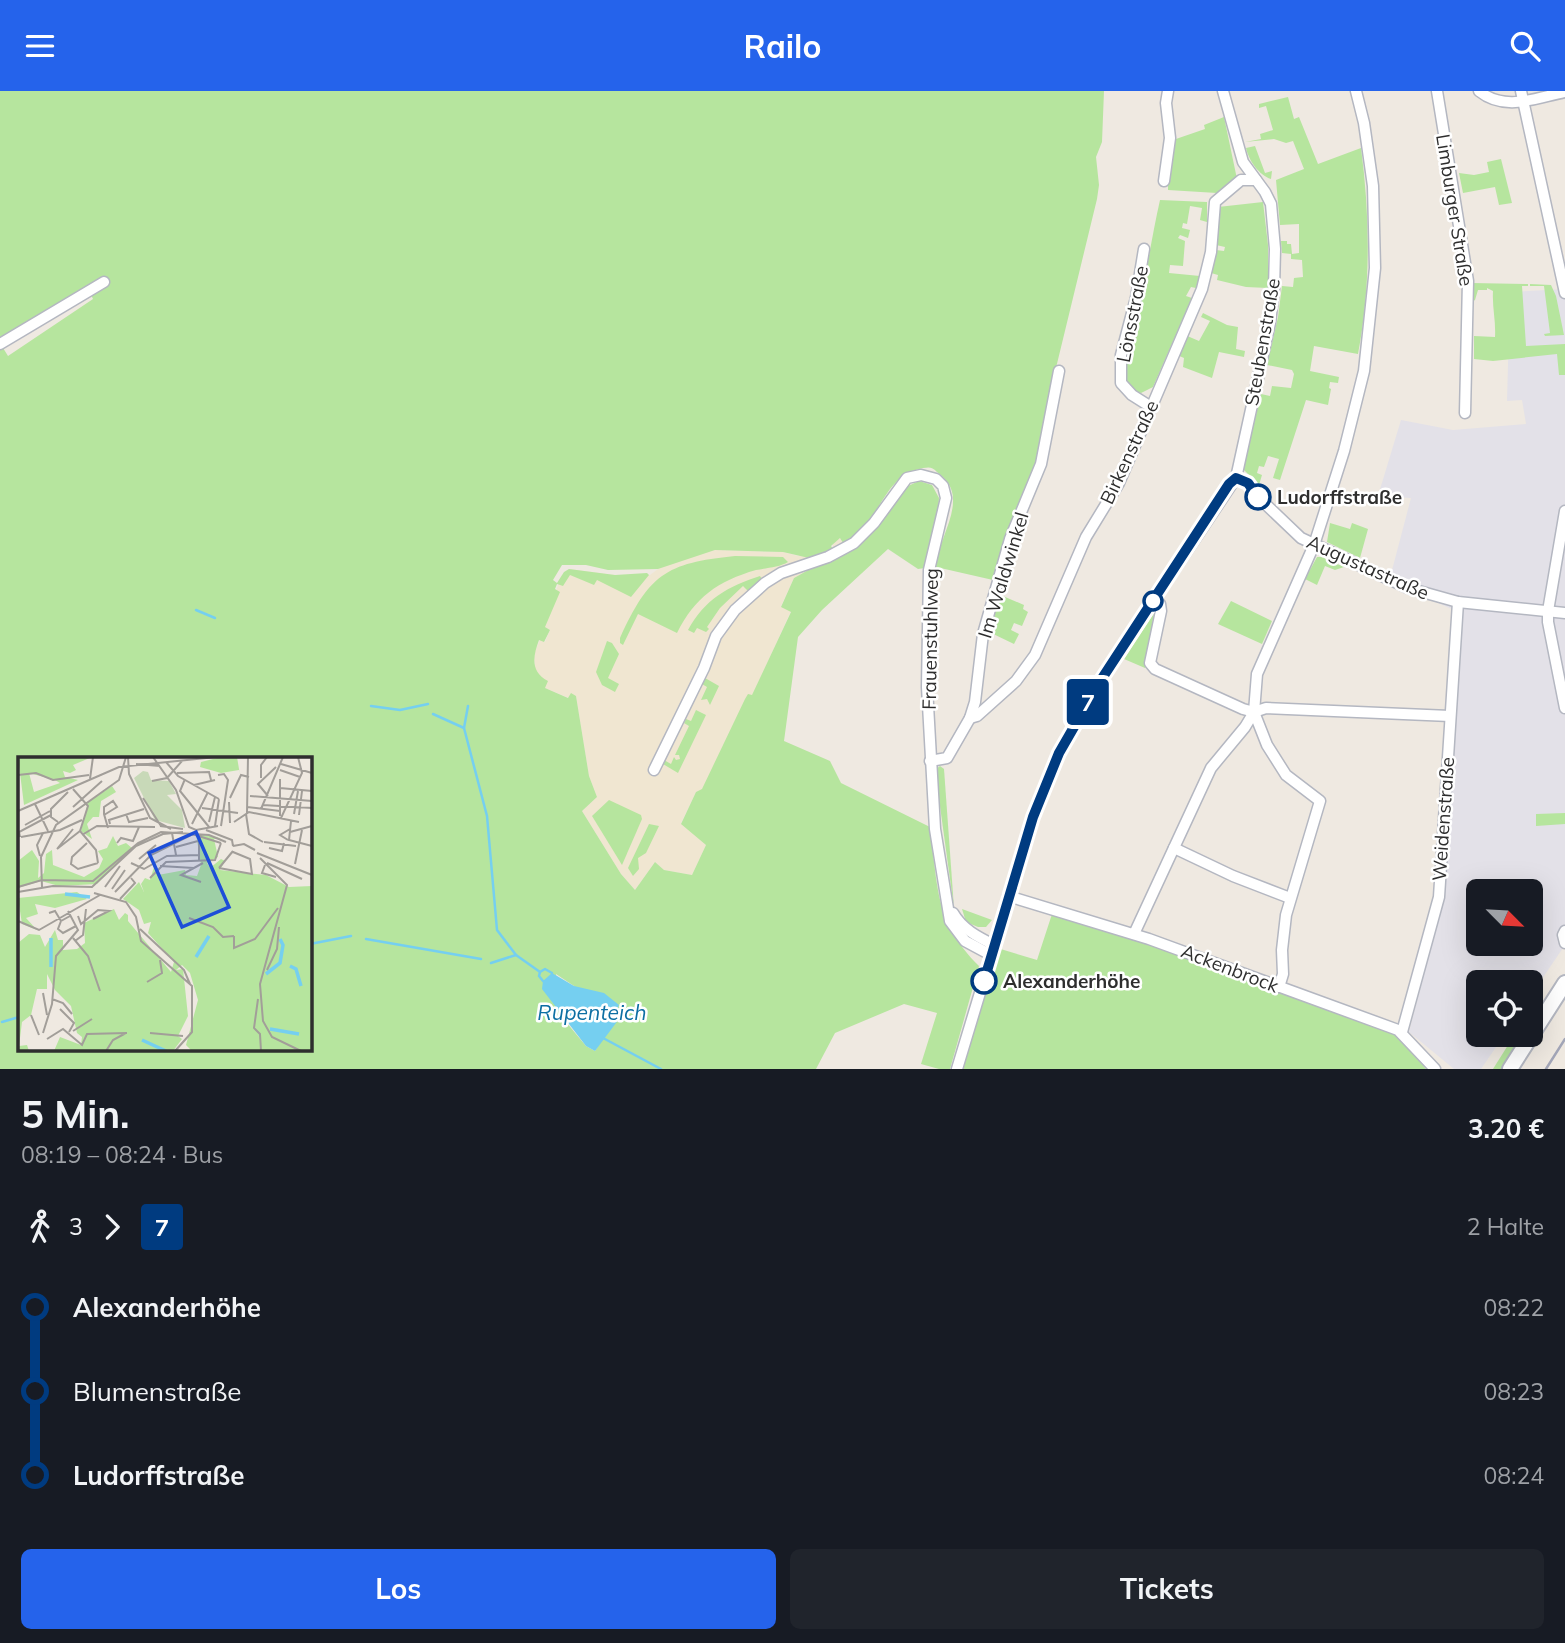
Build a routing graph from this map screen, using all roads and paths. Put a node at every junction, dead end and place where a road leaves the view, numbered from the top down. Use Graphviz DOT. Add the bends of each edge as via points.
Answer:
graph roads {
  1 [pos="1168,91"];
  2 [pos="1223,91"];
  3 [pos="1356,91"];
  4 [pos="1437,91"];
  5 [pos="1479,91"];
  6 [pos="1565,92"];
  7 [pos="1522,96"];
  8 [pos="1256,180"];
  9 [pos="1164,181"];
  10 [pos="1144,249"];
  11 [pos="104,282"];
  12 [pos="1564,286"];
  13 [pos="0,345"];
  14 [pos="1059,372"];
  15 [pos="1151,407"];
  16 [pos="1465,413"];
  17 [pos="1236,478"];
  18 [pos="1565,512"];
  19 [pos="1314,545"];
  20 [pos="1154,599"];
  21 [pos="1458,602"];
  22 [pos="1548,611"];
  23 [pos="1565,613"];
  24 [pos="1565,708"];
  25 [pos="1254,712"];
  26 [pos="1450,716"];
  27 [pos="970,718"];
  28 [pos="930,761"];
  29 [pos="654,770"];
  30 [pos="1174,848"];
  31 [pos="1008,896"];
  32 [pos="1290,898"];
  33 [pos="1134,934"];
  34 [pos="993,950"];
  35 [pos="1565,983"];
  36 [pos="1279,987"];
  37 [pos="1564,998"];
  38 [pos="1402,1032"];
  39 [pos="957,1069"];
  40 [pos="1435,1069"];
  41 [pos="1510,1069"];
  42 [pos="1520,1069"];
  1 -- 9 [label="street" via="1170,138"];
  2 -- 8 [label="street, Steubenstraße" via="1243,162"];
  3 -- 19 [label="street" via="1373,186 1373,293 1364,371"];
  4 -- 16 [label="street, Limburger Straße" via="1468,281"];
  5 -- 7 [label="street" via="1498,103"];
  6 -- 7 [label="street"];
  7 -- 12 [label="street"];
  8 -- 15 [label="street, Birkenstraße" via="1241,180 1215,202 1202,289"];
  8 -- 17 [label="street, Steubenstraße" via="1271,204 1274,289"];
  10 -- 15 [label="street, Lönsstraße" via="1121,355 1121,383"];
  11 -- 13 [label="street"];
  14 -- 27 [label="street, Im Waldwinkel" via="1041,464 1010,539 983,634"];
  15 -- 27 [label="street, Birkenstraße" via="1111,498 1086,537 1035,655 1016,681"];
  17 -- 19 [label="street, Augustastraße" via="1248,483 1298,535"];
  17 -- 20 [label="street"];
  18 -- 22 [label="street"];
  19 -- 21 [label="street, Augustastraße" via="1408,588"];
  19 -- 25 [label="street" via="1257,674"];
  20 -- 25 [label="street" via="1161,611 1150,663 1155,669"];
  20 -- 31 [label="street" via="1059,753"];
  21 -- 22 [label="street, Augustastraße"];
  21 -- 26 [label="street, Weidenstraße"];
  22 -- 23 [label="street, Augustastraße"];
  22 -- 24 [label="street"];
  25 -- 26 [label="street" via="1266,708"];
  25 -- 30 [label="street" via="1211,768"];
  25 -- 32 [label="street" via="1286,775 1320,801"];
  26 -- 38 [label="street, Weidenstraße" via="1439,897"];
  27 -- 28 [label="street, Im Waldwinkel" via="947,758"];
  28 -- 29 [label="street, Frauenstuhlweg" via="929,570 946,498 940,482 921,475 901,484 854,543 781,573 735,610 716,636"];
  28 -- 34 [label="street, Frauenstuhlweg" via="950,921 974,947"];
  30 -- 32 [label="street"];
  30 -- 33 [label="street"];
  31 -- 33 [label="street, Ackenbrock"];
  31 -- 34 [label="street"];
  32 -- 36 [label="street"];
  33 -- 36 [label="street, Ackenbrock"];
  34 -- 39 [label="street"];
  35 -- 41 [label="street"];
  36 -- 38 [label="street, Ackenbrock"];
  37 -- 42 [label="street"];
  38 -- 40 [label="street, Ackenbrock"];
}
